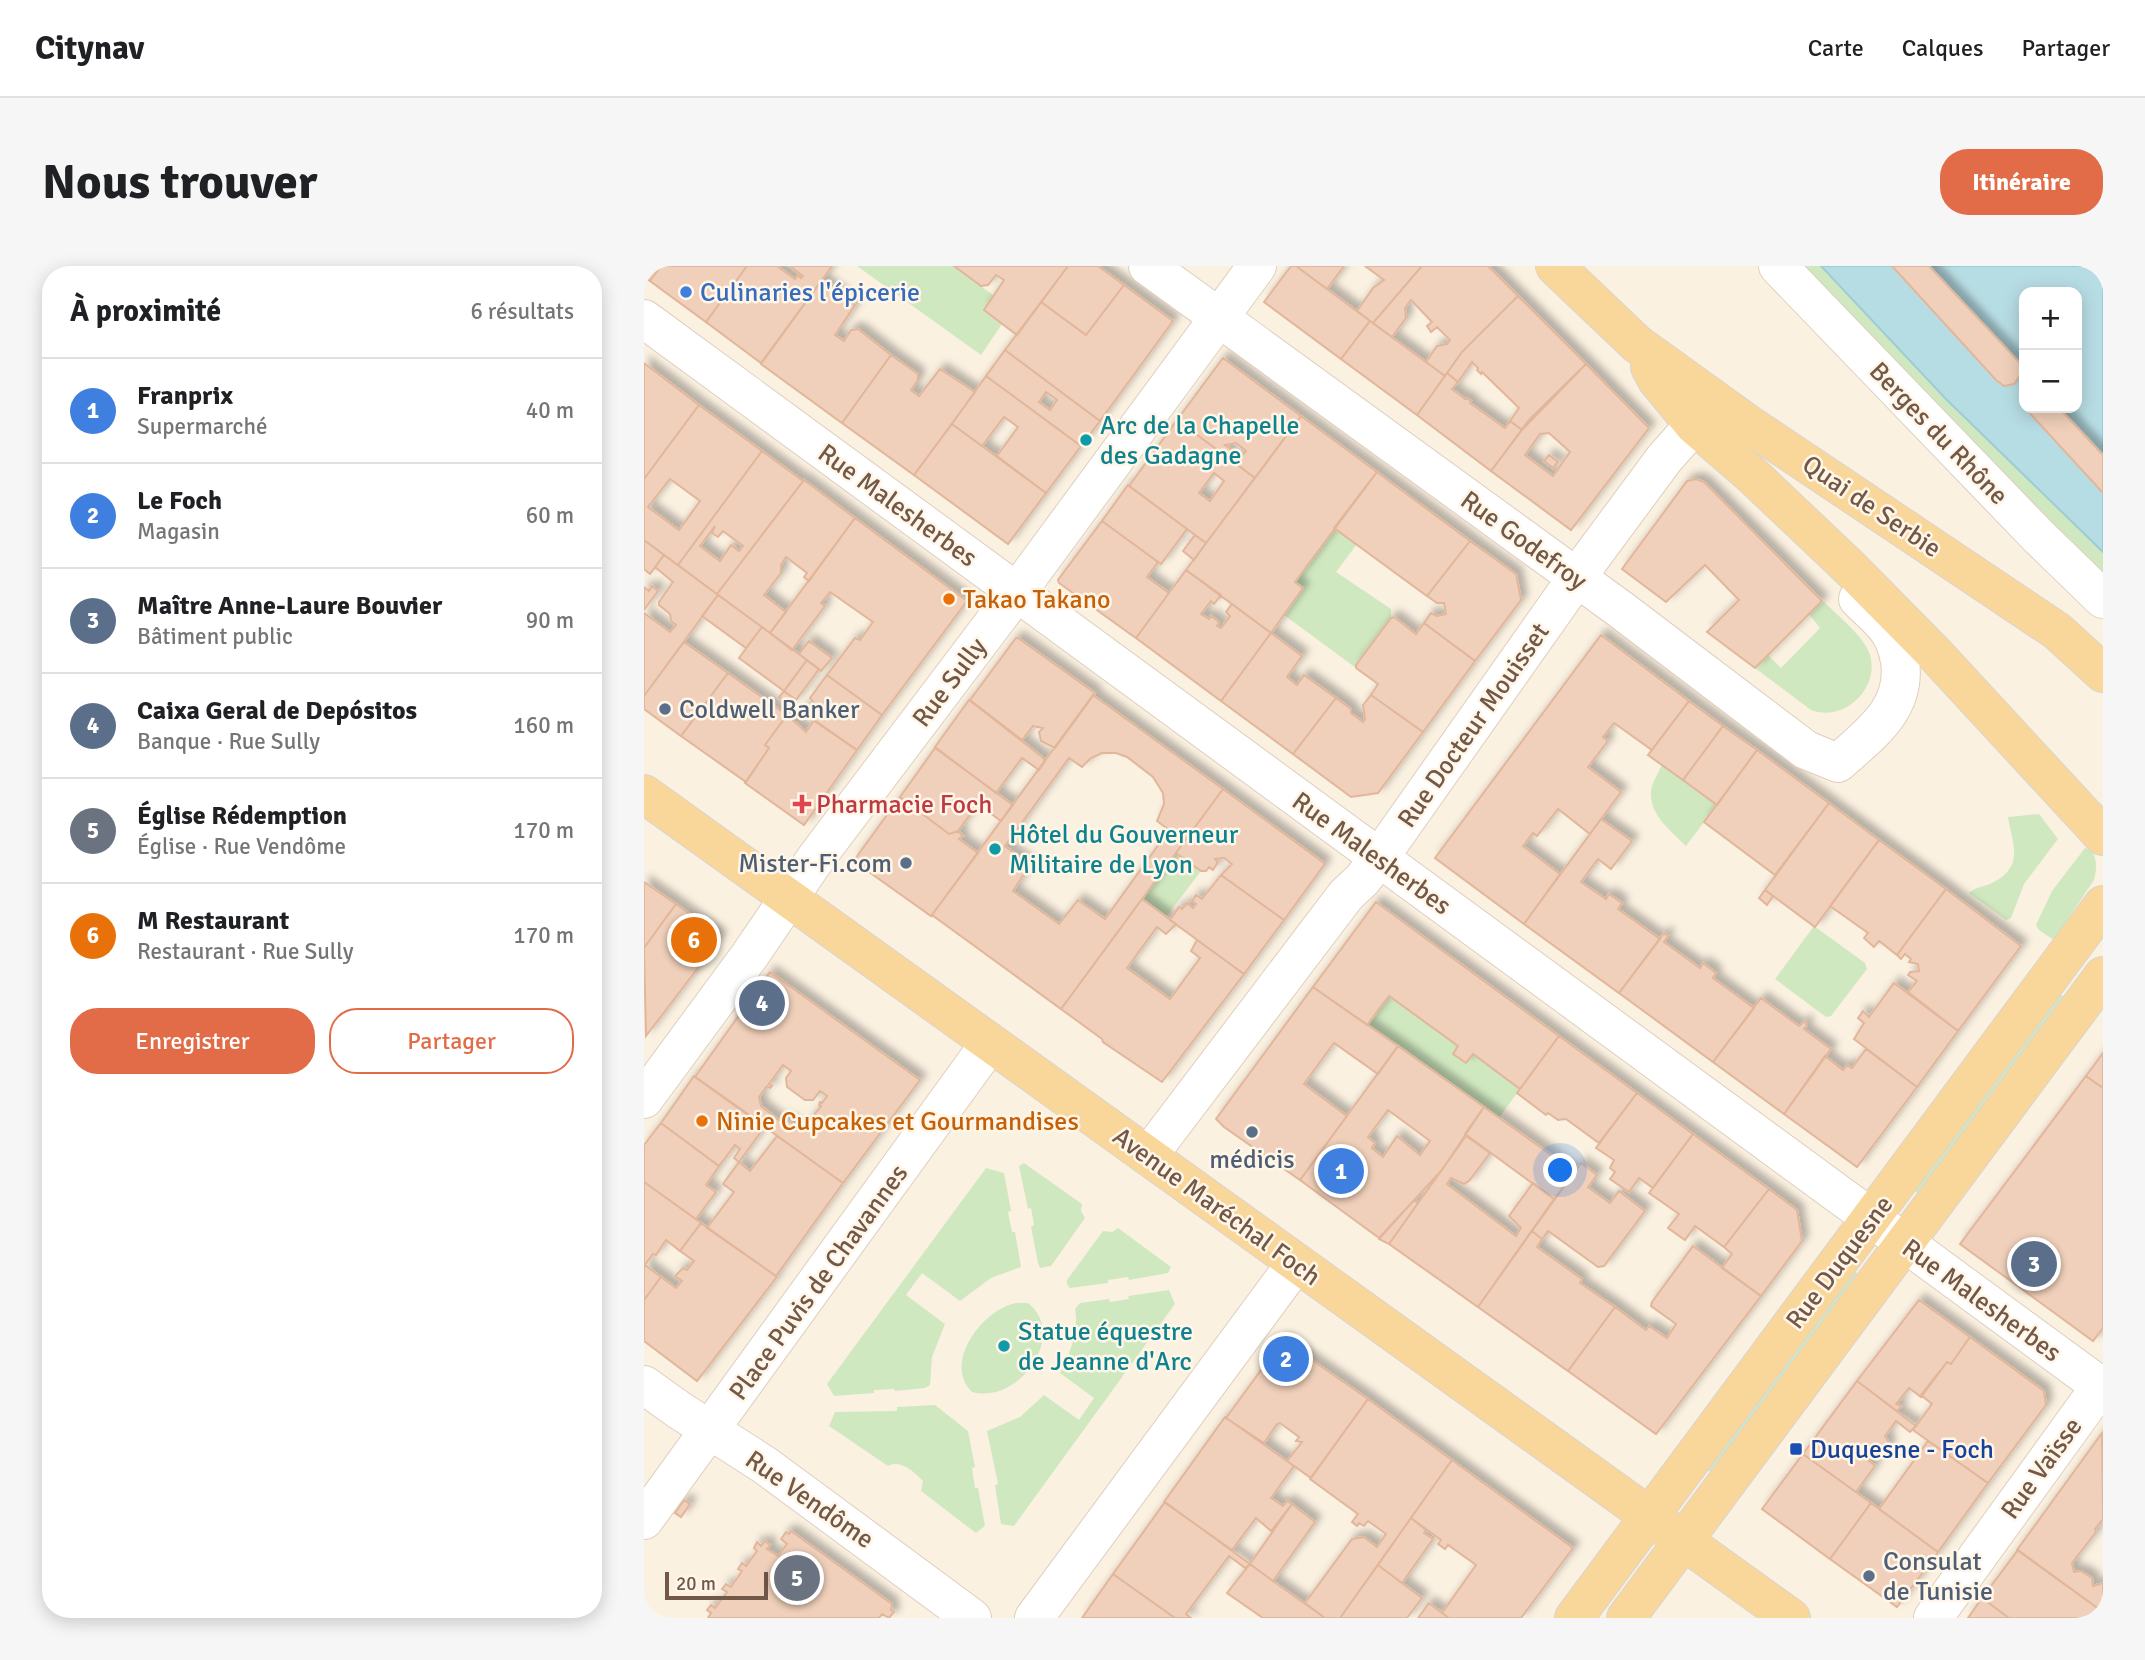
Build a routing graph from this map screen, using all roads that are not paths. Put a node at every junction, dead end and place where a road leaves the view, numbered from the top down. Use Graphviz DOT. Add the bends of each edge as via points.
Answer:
graph roads {
  1 [pos="1148,266"];
  2 [pos="1257,266"];
  3 [pos="1555,266"];
  4 [pos="1778,266"];
  5 [pos="1218,318"];
  6 [pos="644,319"];
  7 [pos="1637,344"];
  8 [pos="1694,425"];
  9 [pos="1757,479"];
  10 [pos="1576,578"];
  11 [pos="1017,592"];
  12 [pos="2103,599"];
  13 [pos="2103,673"];
  14 [pos="1893,707"];
  15 [pos="644,794"];
  16 [pos="2103,836"];
  17 [pos="1379,858"];
  18 [pos="789,898"];
  19 [pos="2103,905"];
  20 [pos="2103,976"];
  21 [pos="990,1043"];
  22 [pos="644,1099"];
  23 [pos="1148,1156"];
  24 [pos="1871,1218"];
  25 [pos="1904,1244"];
  26 [pos="1296,1263"];
  27 [pos="644,1385"];
  28 [pos="2102,1386"];
  29 [pos="710,1431"];
  30 [pos="1650,1517"];
  31 [pos="644,1520"];
  32 [pos="1683,1541"];
  33 [pos="972,1618"];
  34 [pos="1034,1618"];
  35 [pos="1574,1618"];
  36 [pos="1626,1618"];
  37 [pos="1791,1618"];
  38 [pos="1933,1618"];
  1 -- 5 [label="street, Rue Godefroy"];
  2 -- 5 [label="street, Rue Sully"];
  3 -- 7 [label="main road, Quai de Serbie"];
  4 -- 12 [label="street, Berges du Rhône"];
  5 -- 10 [label="street, Rue Godefroy"];
  5 -- 11 [label="street, Rue Sully"];
  6 -- 11 [label="street, Rue Malesherbes"];
  7 -- 8 [label="main road, Quai de Serbie" via="1657,380"];
  7 -- 13 [label="main road, Quai de Serbie" via="2057,631"];
  8 -- 9 [label="main road, Quai de Serbie"];
  8 -- 10 [label="street, Rue Docteur Mouisset"];
  9 -- 14 [label="street, Quai de Serbie" via="1757,495 1887,628 1899,652 1903,678"];
  9 -- 16 [label="main road, Quai de Serbie" via="1934,653"];
  10 -- 14 [label="street, Rue Godefroy" via="1806,750 1838,763"];
  10 -- 17 [label="street, Rue Docteur Mouisset"];
  11 -- 17 [label="street, Rue Malesherbes"];
  11 -- 18 [label="street, Rue Sully"];
  15 -- 18 [label="main road, Avenue Maréchal Foch"];
  17 -- 23 [label="street, Rue Docteur Mouisset"];
  17 -- 24 [label="street, Rue Malesherbes"];
  18 -- 21 [label="main road, Avenue Maréchal Foch"];
  18 -- 22 [label="street, Rue Sully"];
  19 -- 24 [label="main road, Rue Duquesne"];
  20 -- 25 [label="main road, Rue Duquesne"];
  21 -- 23 [label="main road, Avenue Maréchal Foch"];
  21 -- 29 [label="street, Place Puvis de Chavannes"];
  23 -- 26 [label="main road, Avenue Maréchal Foch"];
  24 -- 25 [label="street, Rue Malesherbes"];
  24 -- 30 [label="main road, Rue Duquesne"];
  25 -- 28 [label="street, Rue Malesherbes"];
  25 -- 32 [label="main road, Rue Duquesne"];
  26 -- 30 [label="main road, Avenue Maréchal Foch"];
  26 -- 34 [label="street"];
  27 -- 29 [label="street, Rue Vendôme"];
  28 -- 38 [label="street, Rue Vaïsse"];
  29 -- 31 [label="street, Place Puvis de Chavannes"];
  29 -- 33 [label="street, Rue Vendôme" via="799,1489"];
  30 -- 32 [label="main road, Avenue Maréchal Foch"];
  30 -- 35 [label="main road, Rue Duquesne"];
  32 -- 36 [label="main road, Rue Duquesne"];
  32 -- 37 [label="main road, Avenue Maréchal Foch"];
}
